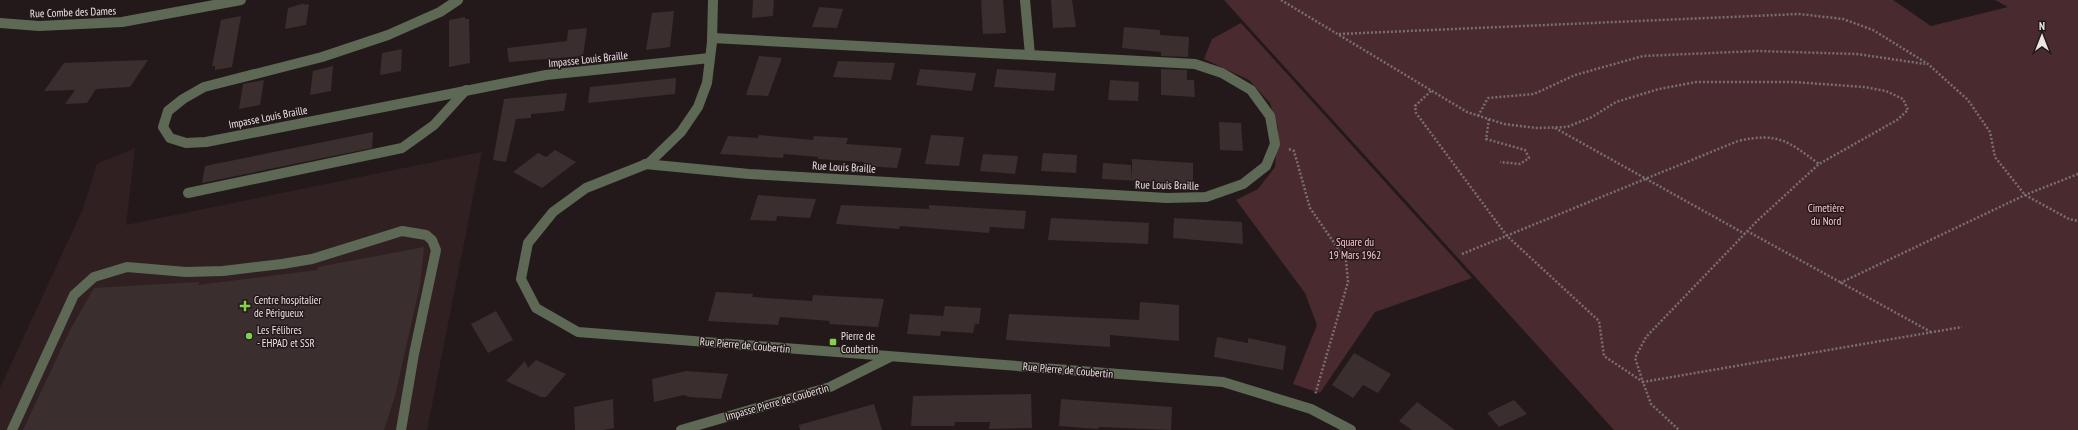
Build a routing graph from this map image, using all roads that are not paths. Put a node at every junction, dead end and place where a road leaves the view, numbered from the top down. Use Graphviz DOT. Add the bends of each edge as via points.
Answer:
graph roads {
  1 [pos="241,0"];
  2 [pos="458,0"];
  3 [pos="712,0"];
  4 [pos="1025,0"];
  5 [pos="0,23"];
  6 [pos="712,38"];
  7 [pos="1030,55"];
  8 [pos="710,58"];
  9 [pos="466,90"];
  10 [pos="645,164"];
  11 [pos="188,193"];
  12 [pos="891,356"];
  13 [pos="12,430"];
  14 [pos="401,430"];
  15 [pos="681,430"];
  16 [pos="1351,430"];
  1 -- 5 [label="street, Rue Combe des Dames" via="122,22 39,26"];
  2 -- 9 [label="street, Impasse Louis Braille" via="440,12 388,35 322,57 204,87 168,111 163,127 170,138 186,143 206,142"];
  3 -- 6 [label="street, Rue Pierre de Coubertin"];
  4 -- 7 [label="street"];
  6 -- 7 [label="street"];
  6 -- 8 [label="street, Rue Pierre de Coubertin"];
  7 -- 10 [label="street, Rue Louis Braille" via="1195,64 1222,73 1251,90 1270,116 1275,144 1266,166 1243,184 1206,197 1167,198 749,174"];
  8 -- 9 [label="street, Impasse Louis Braille" via="546,75"];
  8 -- 10 [label="street, Rue Pierre de Coubertin" via="707,84 698,107 681,132"];
  9 -- 11 [label="street" via="434,125 402,148"];
  10 -- 12 [label="street, Rue Pierre de Coubertin" via="586,188 553,212 528,243 521,279 536,308 578,332"];
  12 -- 15 [label="street, Impasse Pierre de Coubertin" via="830,387"];
  12 -- 16 [label="street, Rue Pierre de Coubertin" via="1222,382 1311,409"];
  13 -- 14 [label="street" via="74,296 94,277 127,268 186,272 223,271 312,260 402,231 426,235 432,240 436,250"];
}
